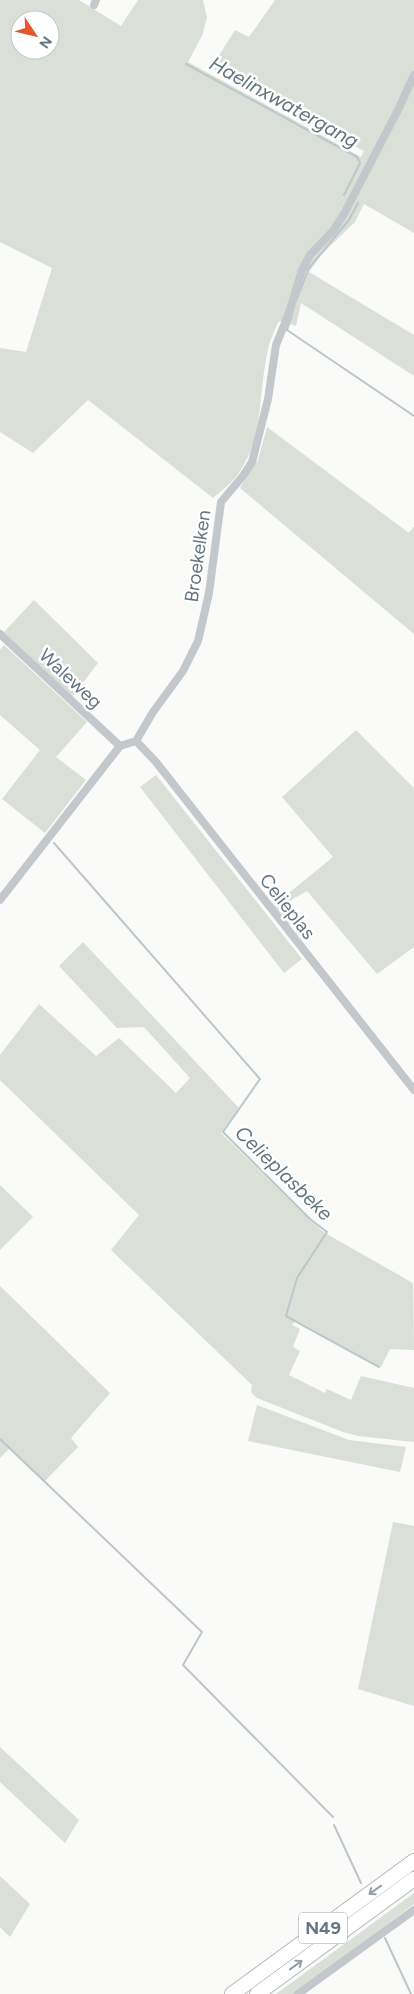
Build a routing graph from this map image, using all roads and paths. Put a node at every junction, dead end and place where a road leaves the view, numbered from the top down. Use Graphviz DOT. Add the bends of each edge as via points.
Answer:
graph roads {
  1 [pos="414,75"];
  2 [pos="0,634"];
  3 [pos="136,741"];
  4 [pos="120,746"];
  5 [pos="0,900"];
  6 [pos="414,1090"];
  7 [pos="414,1861"];
  8 [pos="414,1880"];
  9 [pos="414,1910"];
  10 [pos="232,1994"];
  11 [pos="257,1994"];
  12 [pos="298,1994"];
  1 -- 3 [label="street, Broekelken" via="344,214 310,255 302,270 274,350 268,400 252,462 221,502 209,593 198,641 183,671"];
  2 -- 4 [label="street, Waleweg"];
  3 -- 4 [label="street"];
  3 -- 6 [label="street, Celieplas" via="156,762"];
  4 -- 5 [label="street"];
  7 -- 10 [label="highway, N49, one-way"];
  11 -- 8 [label="highway, N49, one-way"];
  9 -- 12 [label="street"];
}
